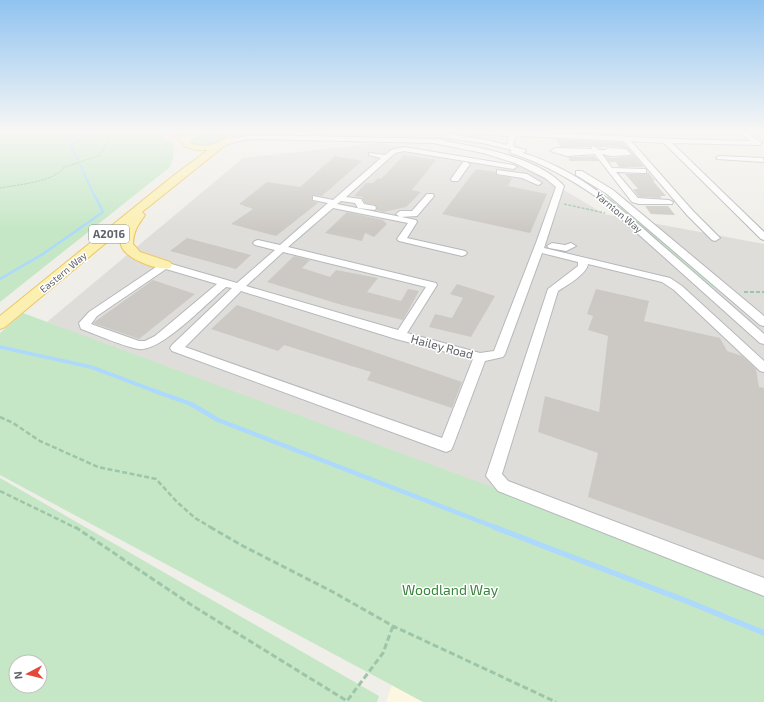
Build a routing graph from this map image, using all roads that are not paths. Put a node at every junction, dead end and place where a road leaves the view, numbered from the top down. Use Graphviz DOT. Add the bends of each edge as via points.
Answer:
graph roads {
  1 [pos="184,165"];
  2 [pos="195,165"];
  3 [pos="376,165"];
  4 [pos="465,165"];
  5 [pos="470,165"];
  6 [pos="486,165"];
  7 [pos="524,165"];
  8 [pos="546,165"];
  9 [pos="562,165"];
  10 [pos="605,165"];
  11 [pos="648,165"];
  12 [pos="689,165"];
  13 [pos="610,170"];
  14 [pos="643,170"];
  15 [pos="367,172"];
  16 [pos="542,173"];
  17 [pos="378,174"];
  18 [pos="177,178"];
  19 [pos="455,179"];
  20 [pos="538,183"];
  21 [pos="430,196"];
  22 [pos="316,198"];
  23 [pos="334,202"];
  24 [pos="670,202"];
  25 [pos="764,237"];
  26 [pos="715,238"];
  27 [pos="262,241"];
  28 [pos="284,246"];
  29 [pos="540,246"];
  30 [pos="571,246"];
  31 [pos="462,253"];
  32 [pos="584,260"];
  33 [pos="165,265"];
  34 [pos="223,284"];
  35 [pos="239,288"];
  36 [pos="710,292"];
  37 [pos="729,292"];
  38 [pos="0,311"];
  39 [pos="764,322"];
  40 [pos="0,324"];
  41 [pos="400,336"];
  42 [pos="764,340"];
  43 [pos="480,357"];
  44 [pos="764,368"];
  45 [pos="764,587"];
  1 -- 38 [label="main road, Eastern Way / A2016"];
  2 -- 18 [label="main road, Eastern Way / A2016"];
  3 -- 15 [label="street, Hailey Road"];
  4 -- 19 [label="street"];
  5 -- 20 [label="street" via="524,176"];
  6 -- 16 [label="street, Hailey Road"];
  7 -- 16 [label="street, Hailey Road"];
  8 -- 36 [label="street, Yarnton Way" via="601,196"];
  9 -- 37 [label="street, Yarnton Way" via="606,189"];
  10 -- 13 [label="street"];
  11 -- 26 [label="street"];
  12 -- 25 [label="street"];
  13 -- 14 [label="street"];
  13 -- 24 [label="street" via="635,200"];
  15 -- 17 [label="street"];
  15 -- 23 [label="street, Hailey Road"];
  16 -- 29 [label="street, Hailey Road" via="560,186"];
  18 -- 33 [label="main road" via="139,216 126,236 129,250 138,257"];
  18 -- 40 [label="main road, Eastern Way / A2016"];
  21 -- 23 [label="street" via="414,214 406,215 361,206 358,201"];
  22 -- 23 [label="street"];
  23 -- 28 [label="street, Hailey Road"];
  23 -- 31 [label="street" via="413,222 402,239"];
  27 -- 28 [label="street"];
  28 -- 35 [label="street, Hailey Road"];
  28 -- 41 [label="street" via="432,285"];
  29 -- 30 [label="street"];
  29 -- 32 [label="street"];
  29 -- 43 [label="street, Hailey Road" via="499,354"];
  32 -- 44 [label="street" via="666,280 678,288"];
  32 -- 45 [label="street" via="583,266 553,289 494,476 503,486"];
  33 -- 34 [label="street, Hailey Road"];
  33 -- 34 [label="street" via="93,314 85,326 138,346 147,345 159,338"];
  34 -- 35 [label="street, Hailey Road"];
  35 -- 41 [label="street, Hailey Road"];
  35 -- 43 [label="street" via="176,348 446,446"];
  36 -- 37 [label="street"];
  36 -- 42 [label="street, Yarnton Way"];
  37 -- 39 [label="street, Yarnton Way"];
  41 -- 43 [label="street, Hailey Road"];
}
